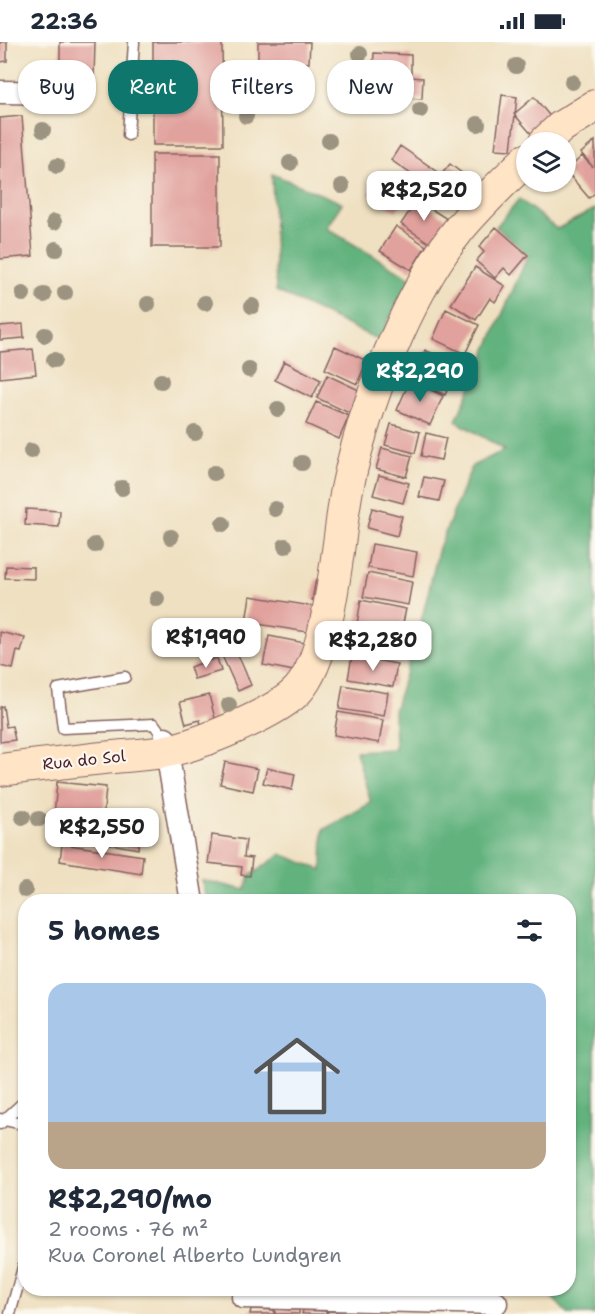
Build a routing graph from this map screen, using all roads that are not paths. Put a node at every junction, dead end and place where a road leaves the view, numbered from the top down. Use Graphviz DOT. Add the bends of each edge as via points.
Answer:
graph roads {
  1 [pos="134,42"];
  2 [pos="0,92"];
  3 [pos="18,92"];
  4 [pos="595,106"];
  5 [pos="556,132"];
  6 [pos="128,135"];
  7 [pos="516,170"];
  8 [pos="125,677"];
  9 [pos="166,745"];
  10 [pos="0,770"];
  11 [pos="191,894"];
  12 [pos="18,1109"];
  13 [pos="1,1121"];
  14 [pos="18,1124"];
  15 [pos="18,1286"];
  16 [pos="242,1300"];
  17 [pos="495,1302"];
  18 [pos="10,1314"];
  1 -- 6 [label="lane"];
  2 -- 3 [label="street"];
  4 -- 5 [label="main road"];
  7 -- 9 [label="main road, Rua do Sol" via="460,228 437,261 387,362 364,422 350,477 324,628 308,674 297,690 259,717"];
  8 -- 9 [label="lane" via="58,689 63,728 154,724"];
  9 -- 10 [label="main road, Rua do Sol"];
  9 -- 11 [label="street"];
  12 -- 13 [label="lane"];
  13 -- 14 [label="lane"];
  15 -- 18 [label="lane"];
  16 -- 17 [label="street"];
}
